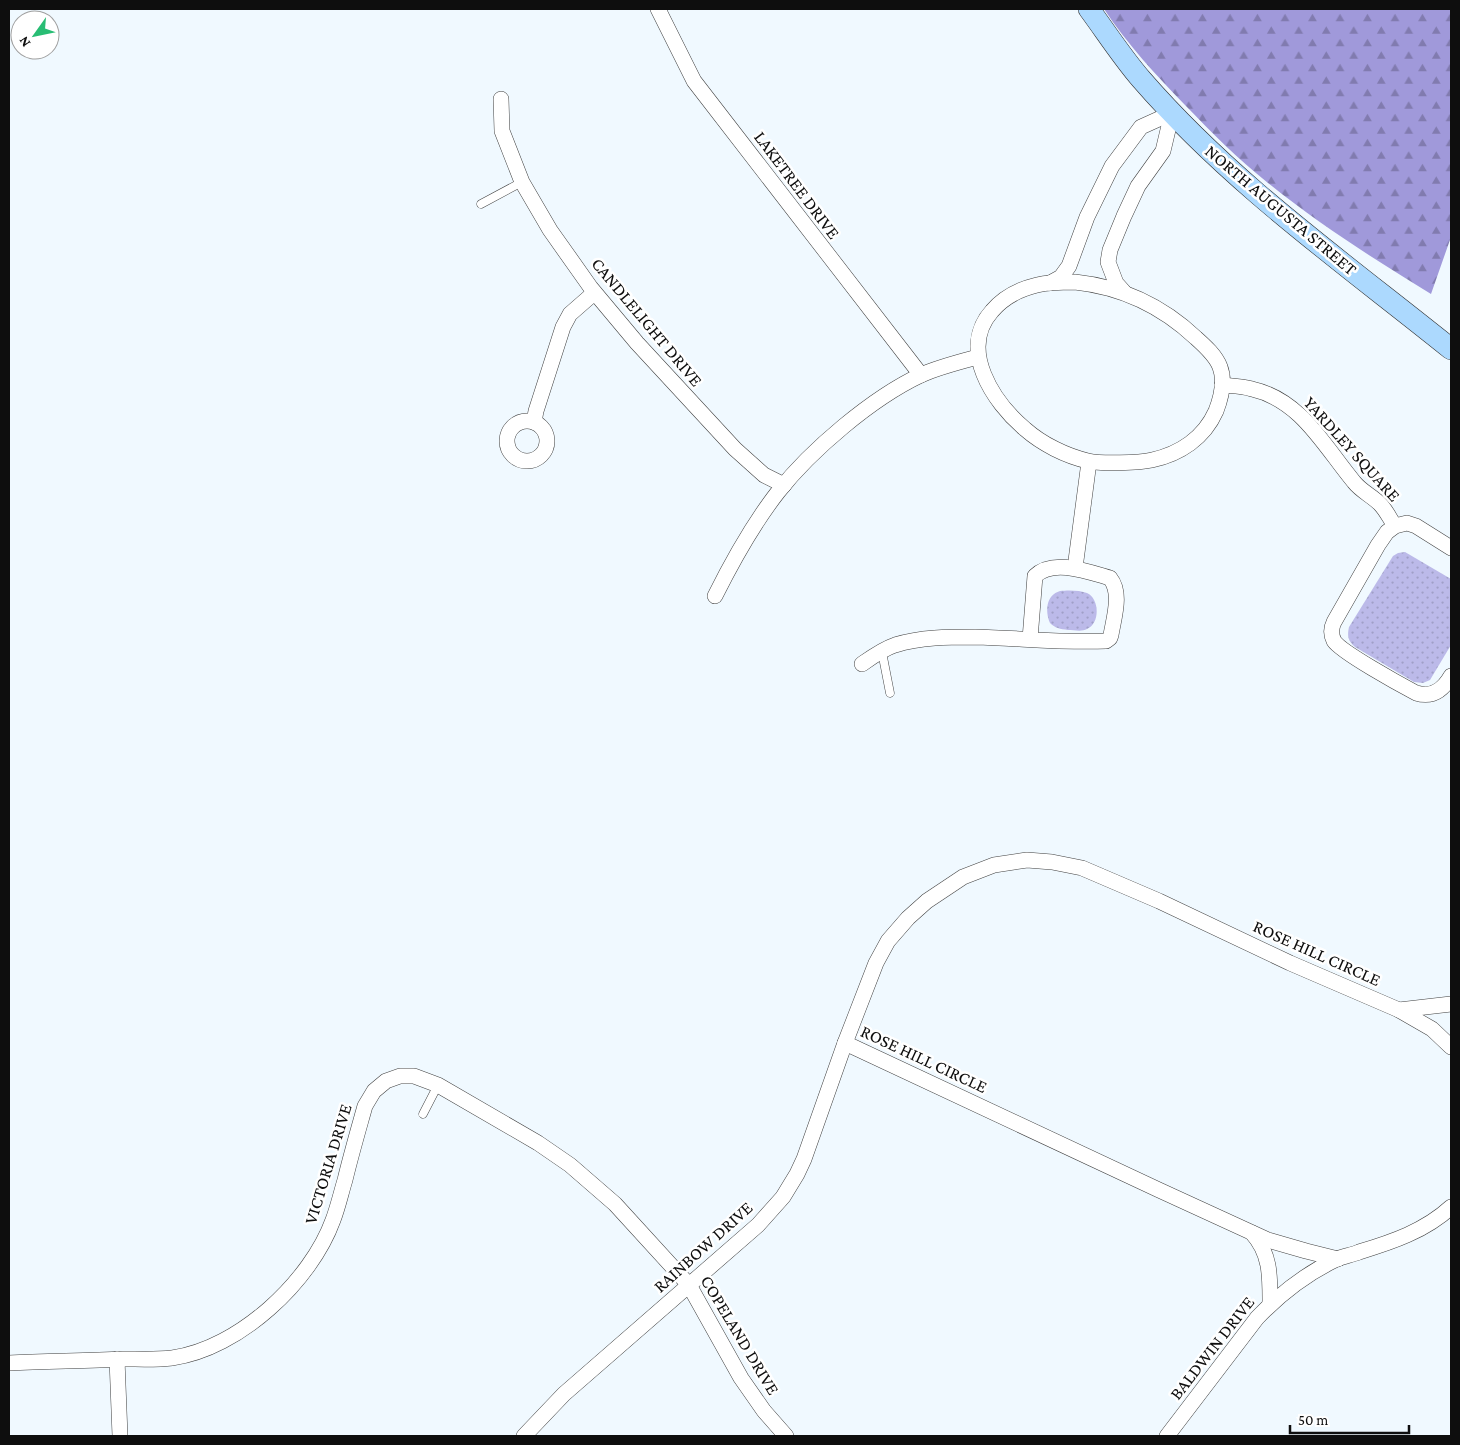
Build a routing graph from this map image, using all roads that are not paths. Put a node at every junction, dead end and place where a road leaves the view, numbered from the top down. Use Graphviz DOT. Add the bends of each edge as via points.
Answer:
graph roads {
  1 [pos="658,9"];
  2 [pos="1089,9"];
  3 [pos="501,99"];
  4 [pos="1172,113"];
  5 [pos="522,182"];
  6 [pos="481,204"];
  7 [pos="1049,283"];
  8 [pos="1124,292"];
  9 [pos="594,293"];
  10 [pos="1451,349"];
  11 [pos="978,357"];
  12 [pos="921,375"];
  13 [pos="1222,385"];
  14 [pos="534,422"];
  15 [pos="1089,462"];
  16 [pos="784,485"];
  17 [pos="1395,526"];
  18 [pos="1451,548"];
  19 [pos="1075,568"];
  20 [pos="715,596"];
  21 [pos="1030,639"];
  22 [pos="882,652"];
  23 [pos="862,664"];
  24 [pos="1451,676"];
  25 [pos="890,693"];
  26 [pos="1451,1004"];
  27 [pos="1398,1010"];
  28 [pos="845,1043"];
  29 [pos="1451,1047"];
  30 [pos="438,1085"];
  31 [pos="423,1114"];
  32 [pos="500,1121"];
  33 [pos="1451,1208"];
  34 [pos="1249,1230"];
  35 [pos="1338,1259"];
  36 [pos="689,1285"];
  37 [pos="1270,1304"];
  38 [pos="117,1359"];
  39 [pos="9,1363"];
  40 [pos="120,1436"];
  41 [pos="524,1436"];
  42 [pos="786,1436"];
  43 [pos="1166,1436"];
  1 -- 12 [label="street, LAKETREE DRIVE" via="694,82"];
  2 -- 4 [label="main road, NORTH AUGUSTA STREET" via="1139,77"];
  3 -- 5 [label="street, CANDLELIGHT DRIVE" via="502,131"];
  4 -- 7 [label="street" via="1141,127 1112,166 1087,217 1069,266 1061,277"];
  4 -- 8 [label="street" via="1163,151 1138,186 1110,250 1108,262 1116,283"];
  4 -- 10 [label="main road, NORTH AUGUSTA STREET" via="1220,161 1304,234"];
  5 -- 6 [label="lane"];
  5 -- 9 [label="street, CANDLELIGHT DRIVE" via="550,230"];
  7 -- 8 [label="street" via="1091,284"];
  7 -- 11 [label="street" via="1020,290 995,307 982,325"];
  8 -- 13 [label="street" via="1169,316 1200,341 1219,364"];
  9 -- 14 [label="street" via="570,314 562,327"];
  9 -- 16 [label="street, CANDLELIGHT DRIVE" via="735,450 764,474"];
  11 -- 12 [label="street"];
  11 -- 15 [label="street" via="991,388 1014,419 1044,442"];
  12 -- 16 [label="street" via="842,428"];
  13 -- 15 [label="street" via="1212,418 1186,447 1144,462"];
  13 -- 17 [label="street, YARDLEY SQUARE" via="1263,392 1296,411 1355,484 1380,504"];
  15 -- 19 [label="street"];
  16 -- 20 [label="street" via="758,520"];
  17 -- 18 [label="street, YARDLEY SQUARE" via="1416,526"];
  17 -- 24 [label="street, YARDLEY SQUARE" via="1378,545 1332,625 1332,636 1339,646 1416,693 1435,693"];
  19 -- 21 [label="street" via="1050,568 1035,576"];
  19 -- 21 [label="street" via="1110,578 1115,586 1112,635 1106,640 1074,642"];
  21 -- 22 [label="street" via="942,637 908,642"];
  22 -- 23 [label="street"];
  22 -- 25 [label="lane"];
  26 -- 27 [label="street, ROSE HILL CIRCLE"];
  27 -- 28 [label="street, ROSE HILL CIRCLE" via="1091,872 1067,864 1027,860 994,866 963,877 908,918 888,941 876,963"];
  27 -- 29 [label="street, ROSE HILL CIRCLE" via="1432,1029"];
  28 -- 34 [label="street, ROSE HILL CIRCLE"];
  28 -- 36 [label="street, RAINBOW DRIVE" via="804,1159 786,1192 758,1225"];
  30 -- 31 [label="lane"];
  30 -- 32 [label="street, VICTORIA DRIVE"];
  30 -- 38 [label="street, VICTORIA DRIVE" via="414,1076 400,1076 386,1081 370,1095 338,1205 324,1241 302,1275 278,1301 226,1338 192,1352 172,1358"];
  32 -- 36 [label="street, COPELAND DRIVE" via="584,1176 615,1204"];
  33 -- 35 [label="street, BALDWIN DRIVE" via="1411,1234"];
  34 -- 35 [label="street, ROSE HILL CIRCLE" via="1268,1240"];
  34 -- 37 [label="street" via="1258,1240 1267,1260"];
  35 -- 37 [label="street, BALDWIN DRIVE" via="1296,1283"];
  36 -- 41 [label="street, RAINBOW DRIVE" via="564,1394"];
  36 -- 42 [label="street, COPELAND DRIVE" via="741,1378"];
  37 -- 43 [label="street, BALDWIN DRIVE"];
  38 -- 39 [label="street, VICTORIA DRIVE"];
  38 -- 40 [label="street"];
}
